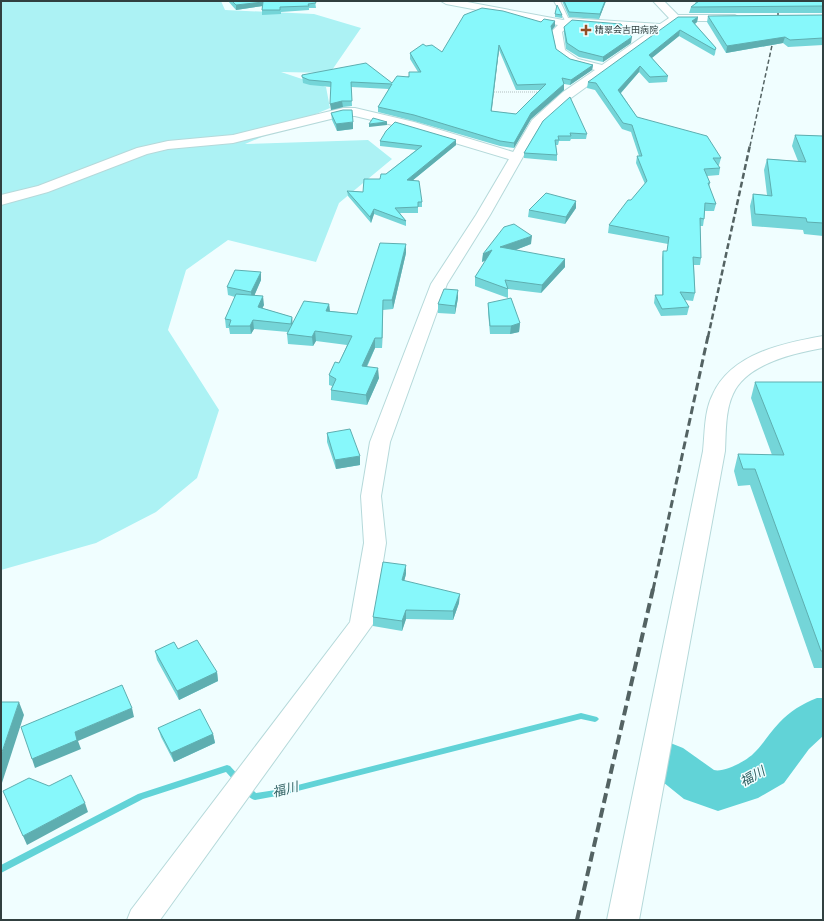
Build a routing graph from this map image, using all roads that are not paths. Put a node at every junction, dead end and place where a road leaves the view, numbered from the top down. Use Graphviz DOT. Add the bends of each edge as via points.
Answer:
graph roads {
  1 [pos="446,1"];
  2 [pos="557,1"];
  3 [pos="658,1"];
  4 [pos="706,9"];
  5 [pos="748,18"];
  6 [pos="676,21"];
  7 [pos="567,22"];
  8 [pos="606,68"];
  9 [pos="515,157"];
  10 [pos="1,200"];
  11 [pos="823,342"];
  12 [pos="142,920"];
  13 [pos="623,920"];
  1 -- 7 [label="street"];
  2 -- 7 [label="lane"];
  3 -- 6 [label="street"];
  4 -- 6 [label="street"];
  5 -- 6 [label="street"];
  6 -- 7 [label="street"];
  6 -- 8 [label="street"];
  7 -- 8 [label="street" via="557,31 560,50 574,61"];
  8 -- 9 [label="street" via="567,96 536,123"];
  9 -- 10 [label="street" via="409,125 355,112 343,112 233,139 149,149 42,189"];
  9 -- 12 [label="street" via="483,215 439,284 380,442 371,496 375,543 361,624"];
  11 -- 13 [label="street" via="783,351 746,368 724,393 719,408 714,451"];
}
